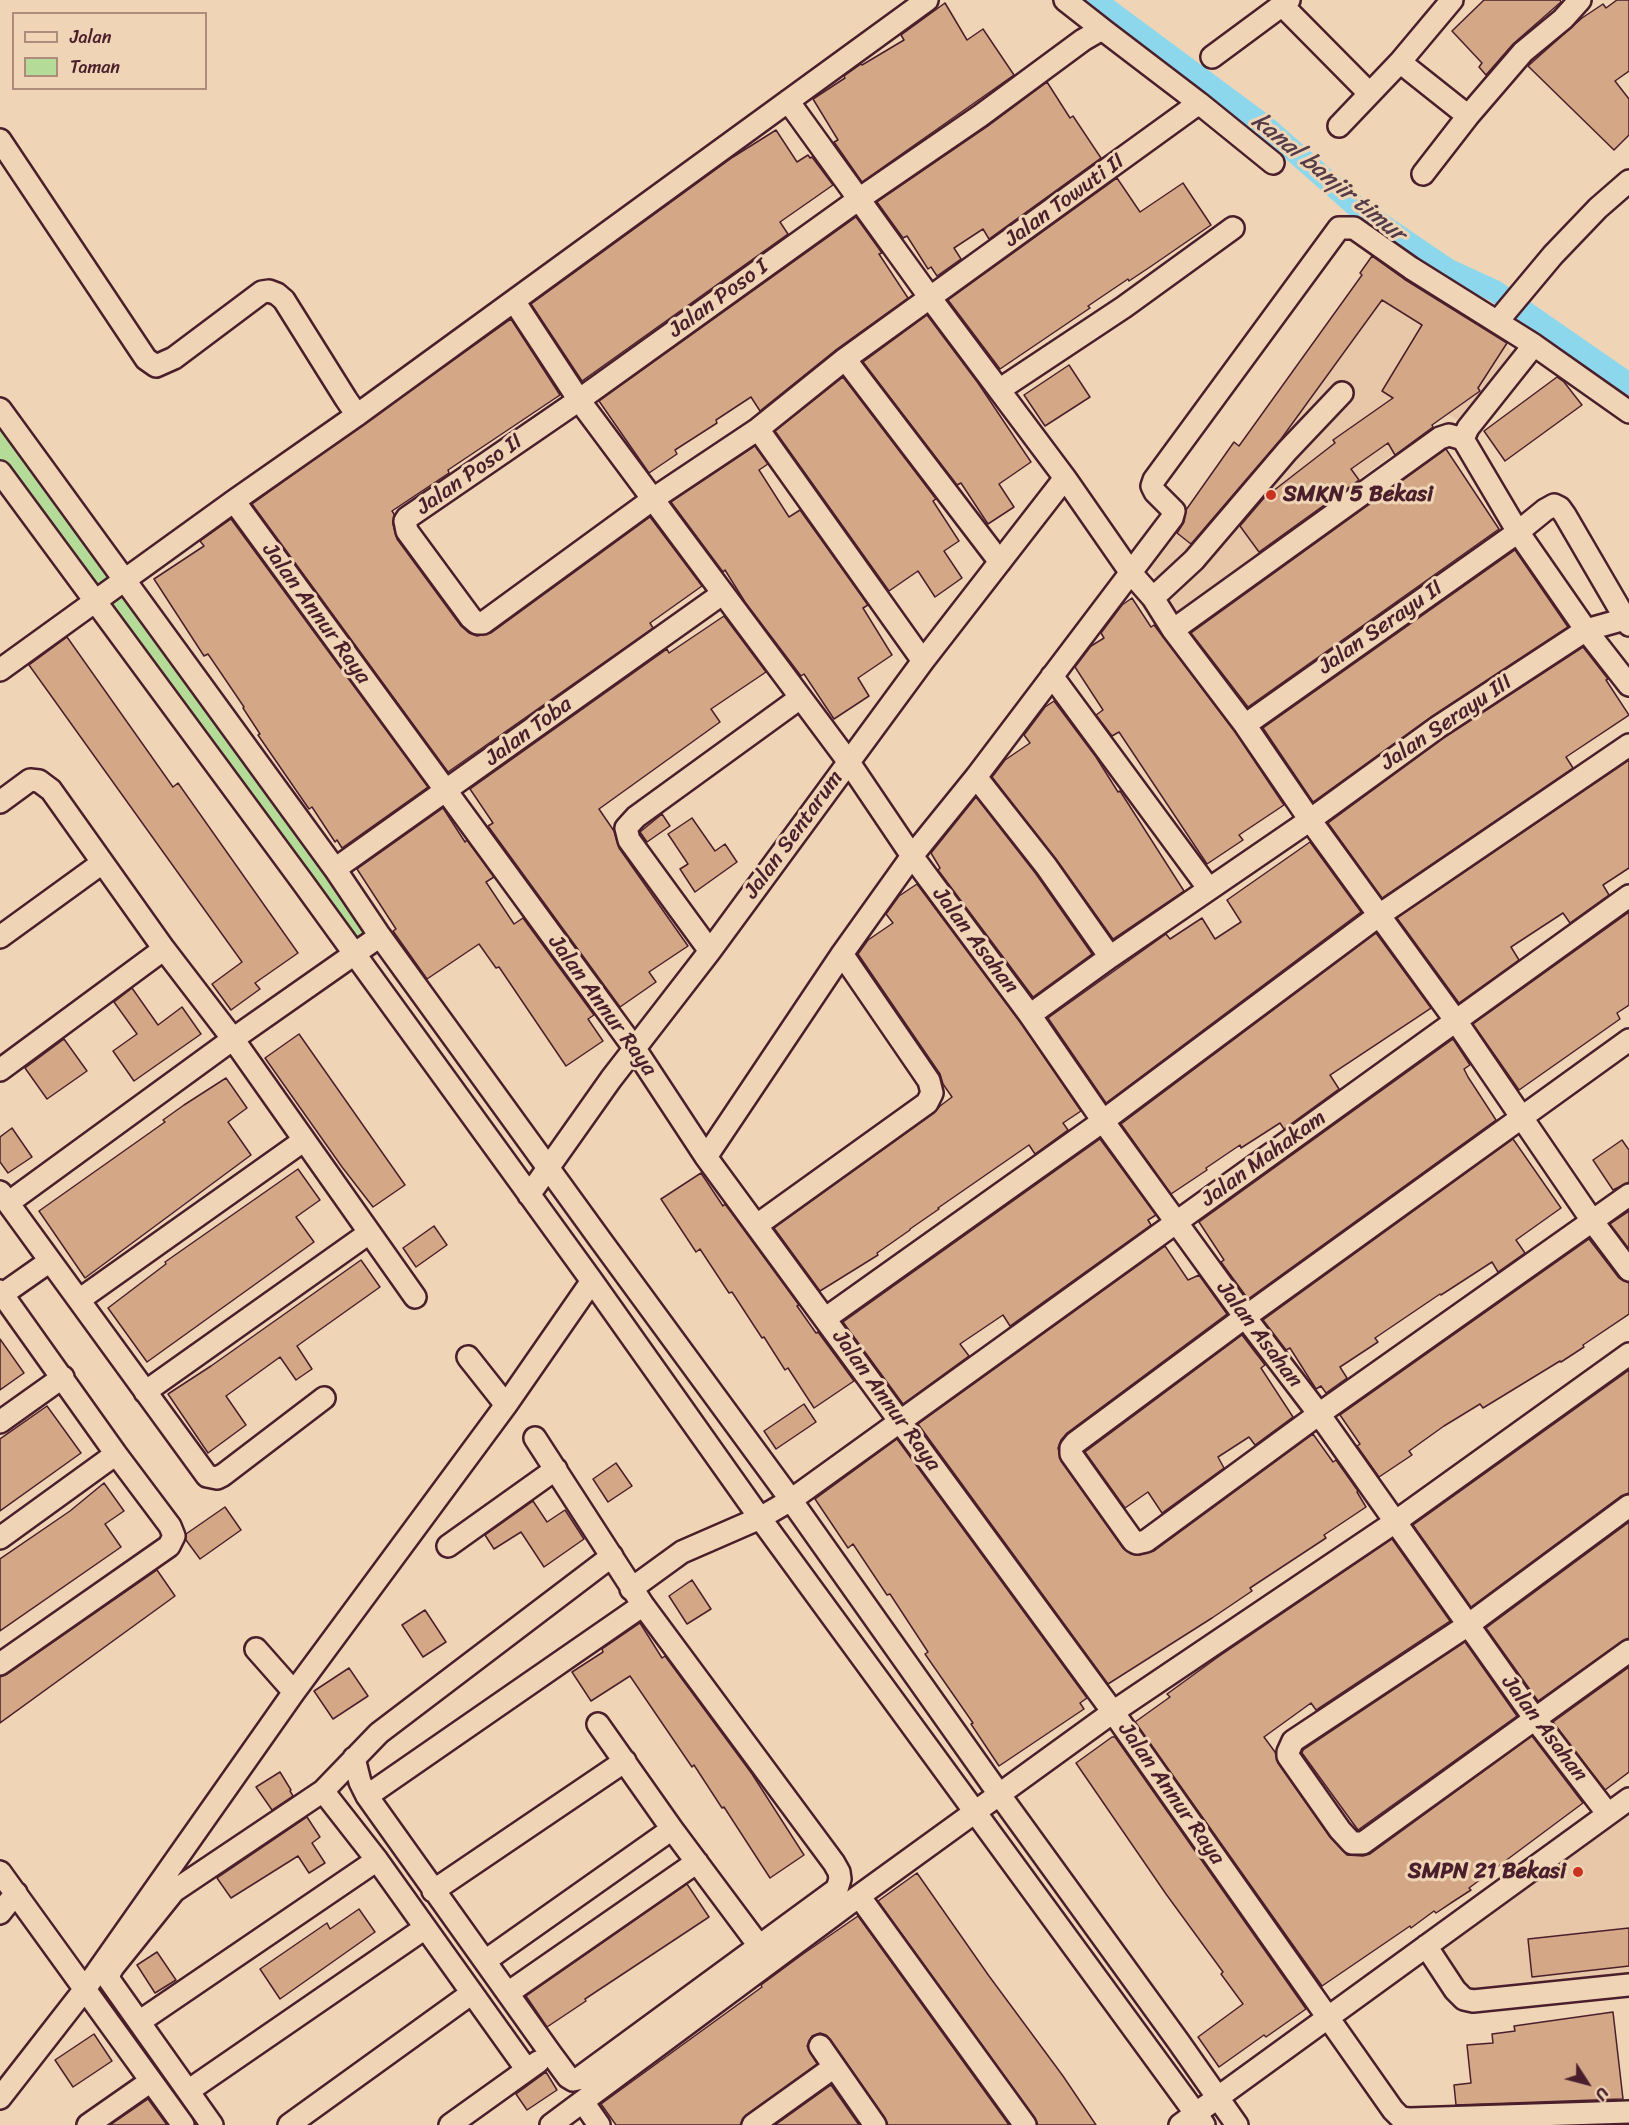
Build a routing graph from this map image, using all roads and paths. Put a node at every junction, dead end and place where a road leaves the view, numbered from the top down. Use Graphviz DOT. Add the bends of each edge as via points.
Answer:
graph roads {
  1 [pos="927,0"];
  2 [pos="1065,0"];
  3 [pos="1580,0"];
  4 [pos="1286,3"];
  5 [pos="1444,3"];
  6 [pos="1102,29"];
  7 [pos="1212,57"];
  8 [pos="1400,63"];
  9 [pos="1369,93"];
  10 [pos="788,101"];
  11 [pos="1199,103"];
  12 [pos="1468,116"];
  13 [pos="1339,126"];
  14 [pos="0,140"];
  15 [pos="1273,163"];
  16 [pos="1423,174"];
  17 [pos="1629,181"];
  18 [pos="859,199"];
  19 [pos="1233,228"];
  20 [pos="931,299"];
  21 [pos="514,301"];
  22 [pos="1505,311"];
  23 [pos="1534,345"];
  24 [pos="845,359"];
  25 [pos="999,390"];
  26 [pos="1342,393"];
  27 [pos="579,400"];
  28 [pos="0,409"];
  29 [pos="1629,412"];
  30 [pos="357,415"];
  31 [pos="758,429"];
  32 [pos="1463,439"];
  33 [pos="0,472"];
  34 [pos="1065,478"];
  35 [pos="653,499"];
  36 [pos="234,501"];
  37 [pos="1518,532"];
  38 [pos="1000,562"];
  39 [pos="1131,573"];
  40 [pos="124,579"];
  41 [pos="722,594"];
  42 [pos="1153,598"];
  43 [pos="95,600"];
  44 [pos="1627,622"];
  45 [pos="1173,630"];
  46 [pos="1586,630"];
  47 [pos="923,661"];
  48 [pos="0,670"];
  49 [pos="1052,676"];
  50 [pos="1629,685"];
  51 [pos="800,698"];
  52 [pos="1245,725"];
  53 [pos="1629,746"];
  54 [pos="848,761"];
  55 [pos="976,777"];
  56 [pos="446,792"];
  57 [pos="0,802"];
  58 [pos="1310,820"];
  59 [pos="912,856"];
  60 [pos="102,863"];
  61 [pos="335,869"];
  62 [pos="1209,889"];
  63 [pos="1629,896"];
  64 [pos="1378,916"];
  65 [pos="380,936"];
  66 [pos="0,937"];
  67 [pos="164,949"];
  68 [pos="710,951"];
  69 [pos="842,954"];
  70 [pos="353,955"];
  71 [pos="1110,957"];
  72 [pos="1030,1015"];
  73 [pos="1456,1022"];
  74 [pos="232,1039"];
  75 [pos="1629,1040"];
  76 [pos="634,1049"];
  77 [pos="0,1070"];
  78 [pos="1522,1118"];
  79 [pos="1103,1121"];
  80 [pos="303,1141"];
  81 [pos="706,1156"];
  82 [pos="548,1166"];
  83 [pos="529,1195"];
  84 [pos="1629,1195"];
  85 [pos="4,1197"];
  86 [pos="1176,1222"];
  87 [pos="1593,1222"];
  88 [pos="757,1225"];
  89 [pos="369,1233"];
  90 [pos="50,1260"];
  91 [pos="1629,1270"];
  92 [pos="592,1281"];
  93 [pos="1,1294"];
  94 [pos="415,1297"];
  95 [pos="79,1300"];
  96 [pos="1245,1317"];
  97 [pos="826,1318"];
  98 [pos="1629,1354"];
  99 [pos="468,1357"];
  100 [pos="63,1377"];
  101 [pos="145,1392"];
  102 [pos="324,1398"];
  103 [pos="506,1405"];
  104 [pos="1319,1414"];
  105 [pos="0,1422"];
  106 [pos="900,1422"];
  107 [pos="535,1438"];
  108 [pos="116,1454"];
  109 [pos="556,1469"];
  110 [pos="791,1500"];
  111 [pos="1629,1506"];
  112 [pos="760,1518"];
  113 [pos="1395,1522"];
  114 [pos="0,1538"];
  115 [pos="447,1546"];
  116 [pos="612,1556"];
  117 [pos="637,1597"];
  118 [pos="1468,1625"];
  119 [pos="256,1649"];
  120 [pos="1629,1651"];
  121 [pos="0,1664"];
  122 [pos="294,1692"];
  123 [pos="1113,1712"];
  124 [pos="1535,1719"];
  125 [pos="598,1724"];
  126 [pos="354,1758"];
  127 [pos="625,1761"];
  128 [pos="323,1791"];
  129 [pos="999,1794"];
  130 [pos="367,1796"];
  131 [pos="1629,1799"];
  132 [pos="975,1811"];
  133 [pos="1608,1814"];
  134 [pos="672,1829"];
  135 [pos="377,1860"];
  136 [pos="697,1862"];
  137 [pos="0,1872"];
  138 [pos="433,1891"];
  139 [pos="16,1893"];
  140 [pos="859,1896"];
  141 [pos="0,1913"];
  142 [pos="425,1928"];
  143 [pos="1426,1946"];
  144 [pos="760,1947"];
  145 [pos="484,1960"];
  146 [pos="1629,1985"];
  147 [pos="85,1989"];
  148 [pos="472,1993"];
  149 [pos="508,1993"];
  150 [pos="1329,2017"];
  151 [pos="139,2022"];
  152 [pos="820,2046"];
  153 [pos="551,2054"];
  154 [pos="834,2067"];
  155 [pos="527,2070"];
  156 [pos="151,2081"];
  157 [pos="188,2091"];
  158 [pos="1218,2097"];
  159 [pos="0,2098"];
  160 [pos="583,2102"];
  161 [pos="1629,2112"];
  162 [pos="1193,2121"];
  163 [pos="88,2125"];
  164 [pos="183,2125"];
  165 [pos="212,2125"];
  166 [pos="289,2125"];
  167 [pos="450,2125"];
  168 [pos="550,2125"];
  169 [pos="599,2125"];
  170 [pos="753,2125"];
  171 [pos="875,2125"];
  172 [pos="1025,2125"];
  173 [pos="1237,2125"];
  1 -- 10 [label="street"];
  2 -- 6 [label="street"];
  3 -- 12 [label="street" via="1523,52"];
  4 -- 7 [label="street"];
  4 -- 9 [label="street"];
  5 -- 8 [label="street"];
  6 -- 11 [label="street"];
  6 -- 18 [label="street, Jalan Poso I"];
  8 -- 9 [label="street"];
  8 -- 12 [label="street"];
  9 -- 13 [label="street"];
  10 -- 18 [label="street"];
  10 -- 21 [label="street"];
  11 -- 15 [label="street"];
  11 -- 20 [label="street, Jalan Towuti II"];
  12 -- 16 [label="street"];
  14 -- 30 [label="street" via="146,359 156,366 174,358 262,292 269,291 284,300"];
  17 -- 22 [label="street" via="1598,208"];
  18 -- 20 [label="street"];
  18 -- 27 [label="street, Jalan Poso I"];
  19 -- 25 [label="street"];
  20 -- 24 [label="street, Jalan Towuti II"];
  20 -- 25 [label="street"];
  21 -- 27 [label="street, Jalan Asahan"];
  21 -- 30 [label="street"];
  22 -- 23 [label="street"];
  22 -- 39 [label="street" via="1411,268 1354,228 1339,228 1154,480 1155,492 1174,511"];
  23 -- 29 [label="street"];
  23 -- 32 [label="street"];
  24 -- 31 [label="street, Jalan Towuti II"];
  24 -- 38 [label="street"];
  25 -- 34 [label="street"];
  26 -- 42 [label="street" via="1194,560"];
  27 -- 35 [label="street, Jalan Asahan"];
  27 -- 35 [label="street, Jalan Poso II" via="405,521 407,531 471,618 480,623"];
  28 -- 40 [label="street"];
  30 -- 36 [label="street"];
  31 -- 35 [label="street, Jalan Towuti II"];
  31 -- 47 [label="street"];
  32 -- 37 [label="street"];
  32 -- 45 [label="street" via="1449,435 1440,438"];
  33 -- 43 [label="street"];
  34 -- 38 [label="street, Jalan Sentarum"];
  34 -- 39 [label="street"];
  35 -- 41 [label="street, Jalan Asahan"];
  36 -- 40 [label="street"];
  36 -- 56 [label="street, Jalan Annur Raya"];
  37 -- 44 [label="street, Jalan Serayu II" via="1545,510 1554,505 1560,507"];
  37 -- 46 [label="street"];
  37 -- 52 [label="street, Jalan Serayu II"];
  38 -- 47 [label="street, Jalan Sentarum"];
  39 -- 42 [label="street"];
  39 -- 49 [label="street"];
  40 -- 43 [label="street"];
  40 -- 61 [label="street"];
  41 -- 51 [label="street, Jalan Asahan"];
  41 -- 56 [label="street, Jalan Toba"];
  42 -- 45 [label="street"];
  43 -- 48 [label="street"];
  43 -- 70 [label="street"];
  44 -- 46 [label="street, Jalan Serayu III"];
  45 -- 52 [label="street"];
  46 -- 50 [label="street"];
  46 -- 58 [label="street, Jalan Serayu III" via="1438,727"];
  47 -- 54 [label="street, Jalan Sentarum"];
  49 -- 55 [label="street"];
  49 -- 62 [label="street"];
  51 -- 54 [label="street, Jalan Asahan"];
  51 -- 68 [label="street" via="626,828 629,840"];
  52 -- 58 [label="street"];
  53 -- 64 [label="street"];
  54 -- 59 [label="street, Jalan Asahan"];
  54 -- 68 [label="street, Jalan Sentarum"];
  55 -- 59 [label="street"];
  55 -- 71 [label="street" via="1046,866"];
  56 -- 61 [label="street, Jalan Toba"];
  56 -- 76 [label="street, Jalan Annur Raya"];
  57 -- 60 [label="street" via="30,780 39,781 51,790"];
  58 -- 62 [label="street, Jalan Serayu III"];
  58 -- 64 [label="street"];
  59 -- 69 [label="street"];
  59 -- 72 [label="street, Jalan Asahan"];
  60 -- 66 [label="street"];
  60 -- 67 [label="street"];
  61 -- 65 [label="street"];
  62 -- 71 [label="street, Jalan Serayu III"];
  63 -- 73 [label="street, Jalan Mahakam"];
  64 -- 73 [label="street"];
  64 -- 79 [label="street"];
  65 -- 70 [label="street"];
  65 -- 82 [label="street"];
  67 -- 74 [label="street"];
  67 -- 77 [label="street"];
  68 -- 76 [label="street, Jalan Sentarum"];
  69 -- 81 [label="street"];
  69 -- 88 [label="street" via="929,1081 932,1093 927,1103"];
  70 -- 74 [label="street"];
  70 -- 83 [label="street"];
  71 -- 72 [label="street, Jalan Serayu III"];
  72 -- 79 [label="street, Jalan Asahan"];
  73 -- 78 [label="street"];
  73 -- 86 [label="street, Jalan Mahakam"];
  74 -- 80 [label="street"];
  74 -- 85 [label="street"];
  75 -- 78 [label="street"];
  76 -- 81 [label="street, Jalan Annur Raya"];
  76 -- 82 [label="street, Jalan Sentarum"];
  78 -- 87 [label="street"];
  78 -- 96 [label="street"];
  79 -- 86 [label="street, Jalan Asahan"];
  79 -- 97 [label="street"];
  80 -- 89 [label="street"];
  80 -- 95 [label="street"];
  81 -- 88 [label="street, Jalan Annur Raya"];
  82 -- 83 [label="street, Jalan Sentarum"];
  82 -- 110 [label="street"];
  83 -- 92 [label="street"];
  84 -- 87 [label="street"];
  85 -- 90 [label="street"];
  86 -- 96 [label="street, Jalan Asahan"];
  86 -- 106 [label="street, Jalan Mahakam"];
  87 -- 91 [label="street"];
  87 -- 104 [label="street"];
  88 -- 97 [label="street, Jalan Annur Raya"];
  89 -- 94 [label="street"];
  89 -- 101 [label="street"];
  90 -- 93 [label="street"];
  90 -- 95 [label="street"];
  92 -- 103 [label="street"];
  92 -- 112 [label="street"];
  93 -- 100 [label="street"];
  95 -- 101 [label="street"];
  96 -- 104 [label="street, Jalan Asahan"];
  96 -- 104 [label="street" via="1071,1448 1073,1458 1132,1541 1146,1541"];
  97 -- 106 [label="street, Jalan Annur Raya"];
  98 -- 113 [label="street"];
  99 -- 103 [label="street"];
  100 -- 105 [label="street"];
  100 -- 108 [label="street"];
  101 -- 102 [label="street" via="200,1469 207,1476 218,1478"];
  103 -- 122 [label="street"];
  104 -- 113 [label="street, Jalan Asahan"];
  106 -- 110 [label="street, Jalan Mahakam"];
  106 -- 123 [label="street, Jalan Annur Raya"];
  107 -- 109 [label="street"];
  108 -- 114 [label="street"];
  108 -- 121 [label="street" via="170,1526 173,1541"];
  109 -- 115 [label="street"];
  109 -- 116 [label="street"];
  110 -- 112 [label="street, Jalan Mahakam"];
  110 -- 129 [label="street"];
  111 -- 118 [label="street"];
  112 -- 117 [label="street, Jalan Mahakam" via="682,1552"];
  112 -- 132 [label="street"];
  113 -- 118 [label="street, Jalan Asahan"];
  113 -- 123 [label="street"];
  116 -- 117 [label="street"];
  116 -- 126 [label="street" via="379,1732"];
  117 -- 130 [label="street, Jalan Mahakam"];
  117 -- 144 [label="street" via="839,1872 837,1889"];
  118 -- 124 [label="street, Jalan Asahan"];
  118 -- 124 [label="street" via="1290,1744 1288,1756 1340,1830 1352,1843 1363,1843"];
  119 -- 122 [label="street"];
  120 -- 124 [label="street"];
  122 -- 147 [label="street"];
  123 -- 129 [label="street"];
  123 -- 150 [label="street, Jalan Annur Raya"];
  124 -- 133 [label="street, Jalan Asahan"];
  125 -- 127 [label="street"];
  126 -- 128 [label="street"];
  126 -- 130 [label="street"];
  127 -- 134 [label="street"];
  127 -- 138 [label="street"];
  128 -- 135 [label="street"];
  128 -- 151 [label="street" via="174,1891 112,1967 110,1982"];
  129 -- 132 [label="street"];
  129 -- 158 [label="street"];
  130 -- 138 [label="street"];
  131 -- 133 [label="street"];
  132 -- 140 [label="street"];
  132 -- 162 [label="street"];
  133 -- 143 [label="street"];
  134 -- 136 [label="street"];
  134 -- 145 [label="street"];
  135 -- 142 [label="street"];
  135 -- 151 [label="street"];
  136 -- 144 [label="street"];
  136 -- 149 [label="street"];
  137 -- 139 [label="street"];
  138 -- 145 [label="street"];
  139 -- 141 [label="street"];
  139 -- 147 [label="street"];
  140 -- 160 [label="street"];
  140 -- 172 [label="street"];
  142 -- 148 [label="street"];
  142 -- 157 [label="street"];
  143 -- 146 [label="street" via="1455,1990 1473,2001"];
  143 -- 150 [label="street"];
  144 -- 153 [label="street" via="578,2079 568,2076"];
  145 -- 149 [label="street"];
  147 -- 156 [label="street"];
  147 -- 159 [label="street"];
  148 -- 155 [label="street"];
  148 -- 166 [label="street"];
  149 -- 153 [label="street"];
  150 -- 158 [label="street"];
  150 -- 161 [label="street, Jalan Annur Raya" via="1401,2118"];
  151 -- 157 [label="street"];
  152 -- 154 [label="street"];
  153 -- 155 [label="street"];
  154 -- 170 [label="street"];
  154 -- 171 [label="street"];
  155 -- 167 [label="street"];
  156 -- 163 [label="street"];
  156 -- 164 [label="street"];
  157 -- 165 [label="street"];
  158 -- 162 [label="street"];
  158 -- 173 [label="street"];
  160 -- 168 [label="street"];
  160 -- 169 [label="street"];
}
